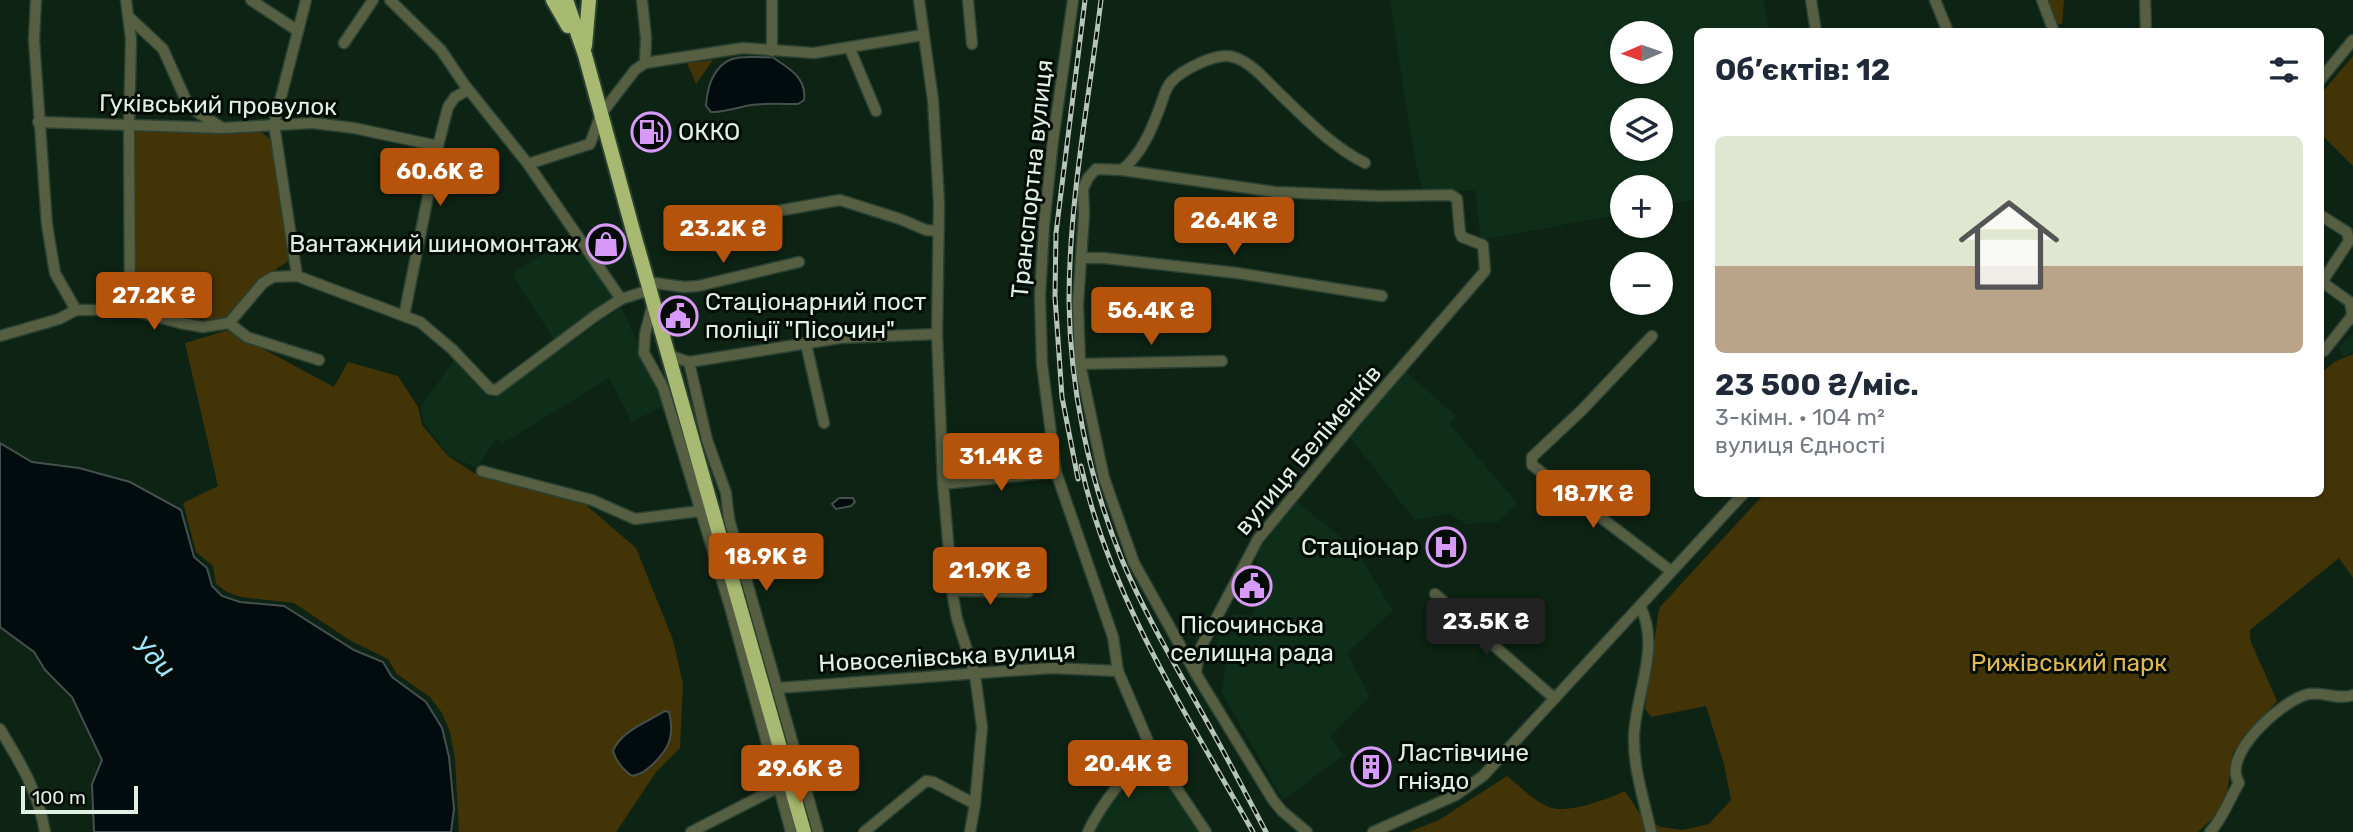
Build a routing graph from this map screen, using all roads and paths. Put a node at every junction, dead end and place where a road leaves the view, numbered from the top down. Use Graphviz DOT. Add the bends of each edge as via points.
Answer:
graph roads {
  1 [pos="36,0"];
  2 [pos="126,0"];
  3 [pos="251,0"];
  4 [pos="306,0"];
  5 [pos="373,0"];
  6 [pos="390,0"];
  7 [pos="554,0"];
  8 [pos="566,0"];
  9 [pos="573,0"];
  10 [pos="589,0"];
  11 [pos="642,0"];
  12 [pos="772,0"];
  13 [pos="919,0"];
  14 [pos="968,0"];
  15 [pos="1073,0"];
  16 [pos="1811,0"];
  17 [pos="1935,0"];
  18 [pos="2042,0"];
  19 [pos="2145,0"];
  20 [pos="130,18"];
  21 [pos="1815,28"];
  22 [pos="1946,28"];
  23 [pos="2052,28"];
  24 [pos="2146,28"];
  25 [pos="298,31"];
  26 [pos="577,32"];
  27 [pos="923,36"];
  28 [pos="2353,40"];
  29 [pos="344,43"];
  30 [pos="972,44"];
  31 [pos="850,49"];
  32 [pos="772,51"];
  33 [pos="584,55"];
  34 [pos="645,63"];
  35 [pos="2324,75"];
  36 [pos="468,90"];
  37 [pos="876,111"];
  38 [pos="601,114"];
  39 [pos="38,122"];
  40 [pos="274,124"];
  41 [pos="129,126"];
  42 [pos="223,128"];
  43 [pos="438,146"];
  44 [pos="1365,163"];
  45 [pos="528,164"];
  46 [pos="1122,170"];
  47 [pos="2324,218"];
  48 [pos="680,226"];
  49 [pos="939,231"];
  50 [pos="1082,258"];
  51 [pos="799,262"];
  52 [pos="297,276"];
  53 [pos="2324,279"];
  54 [pos="2324,283"];
  55 [pos="650,291"];
  56 [pos="1382,296"];
  57 [pos="621,299"];
  58 [pos="76,310"];
  59 [pos="130,310"];
  60 [pos="404,316"];
  61 [pos="2352,318"];
  62 [pos="229,323"];
  63 [pos="937,334"];
  64 [pos="0,336"];
  65 [pos="1653,336"];
  66 [pos="806,344"];
  67 [pos="2324,351"];
  68 [pos="668,355"];
  69 [pos="319,360"];
  70 [pos="1222,361"];
  71 [pos="688,362"];
  72 [pos="1080,364"];
  73 [pos="824,423"];
  74 [pos="482,471"];
  75 [pos="1056,472"];
  76 [pos="943,484"];
  77 [pos="1740,497"];
  78 [pos="700,511"];
  79 [pos="1671,571"];
  80 [pos="953,591"];
  81 [pos="1028,592"];
  82 [pos="1435,594"];
  83 [pos="1640,606"];
  84 [pos="1118,671"];
  85 [pos="1196,674"];
  86 [pos="975,675"];
  87 [pos="778,688"];
  88 [pos="2353,695"];
  89 [pos="1554,698"];
  90 [pos="0,729"];
  91 [pos="1153,753"];
  92 [pos="779,787"];
  93 [pos="975,804"];
  94 [pos="45,832"];
  95 [pos="691,832"];
  96 [pos="791,832"];
  97 [pos="804,832"];
  98 [pos="818,832"];
  99 [pos="864,832"];
  100 [pos="970,832"];
  101 [pos="1088,832"];
  102 [pos="1206,832"];
  103 [pos="1307,832"];
  104 [pos="1373,832"];
  105 [pos="1651,832"];
  106 [pos="2210,832"];
  1 -- 39 [label="street"];
  2 -- 20 [label="street"];
  3 -- 25 [label="street"];
  4 -- 25 [label="street"];
  5 -- 29 [label="street"];
  6 -- 36 [label="street" via="441,50"];
  7 -- 33 [label="highway"];
  8 -- 26 [label="highway"];
  9 -- 26 [label="highway"];
  10 -- 33 [label="highway"];
  11 -- 34 [label="street"];
  12 -- 32 [label="street"];
  13 -- 27 [label="street"];
  14 -- 30 [label="street"];
  15 -- 75 [label="street, Транспортна вулиця" via="1052,152 1040,295 1041,364"];
  16 -- 21 [label="street"];
  17 -- 22 [label="street"];
  18 -- 23 [label="street"];
  19 -- 24 [label="street"];
  20 -- 41 [label="street"];
  20 -- 42 [label="street" via="163,49 190,107"];
  25 -- 40 [label="street"];
  26 -- 33 [label="highway"];
  27 -- 31 [label="street"];
  27 -- 49 [label="street" via="933,100"];
  28 -- 35 [label="street"];
  31 -- 32 [label="street"];
  31 -- 37 [label="street"];
  32 -- 34 [label="street" via="743,48"];
  33 -- 38 [label="highway"];
  34 -- 38 [label="street"];
  36 -- 43 [label="street" via="451,102"];
  36 -- 45 [label="street"];
  38 -- 45 [label="street" via="590,145"];
  38 -- 55 [label="highway"];
  39 -- 41 [label="street, Гуківський провулок"];
  39 -- 58 [label="street" via="55,273"];
  40 -- 42 [label="street, Гуківський провулок"];
  40 -- 43 [label="street, Гуківський провулок" via="354,128"];
  40 -- 52 [label="street"];
  41 -- 42 [label="street, Гуківський провулок"];
  41 -- 59 [label="street"];
  43 -- 60 [label="street"];
  44 -- 46 [label="street" via="1322,134 1248,64 1219,56 1182,71 1168,85 1137,157"];
  45 -- 57 [label="street"];
  46 -- 50 [label="street" via="1096,169 1087,178"];
  46 -- 85 [label="street, вулиця Беліменків" via="1275,191 1451,194 1457,199 1462,237 1483,245 1485,253 1485,271 1258,539 1199,651"];
  47 -- 53 [label="street" via="2347,232 2349,241"];
  48 -- 49 [label="street" via="721,223 840,200"];
  49 -- 63 [label="street"];
  50 -- 56 [label="street" via="1237,272"];
  50 -- 72 [label="street"];
  51 -- 55 [label="street" via="698,286"];
  52 -- 60 [label="street"];
  52 -- 62 [label="street" via="273,277 263,283"];
  54 -- 61 [label="street" via="2350,302"];
  55 -- 57 [label="street"];
  55 -- 68 [label="highway"];
  55 -- 78 [label="street" via="644,353 663,387"];
  57 -- 60 [label="street" via="494,390 433,330"];
  58 -- 59 [label="street"];
  58 -- 64 [label="street"];
  59 -- 62 [label="street" via="204,327"];
  61 -- 67 [label="street"];
  62 -- 69 [label="street" via="247,337"];
  63 -- 66 [label="street"];
  63 -- 76 [label="street"];
  65 -- 79 [label="street" via="1531,461"];
  66 -- 71 [label="street"];
  66 -- 73 [label="street"];
  68 -- 71 [label="street"];
  68 -- 97 [label="highway"];
  70 -- 72 [label="street"];
  71 -- 87 [label="street"];
  72 -- 85 [label="street" via="1104,478 1121,532"];
  74 -- 78 [label="street" via="592,500 635,519"];
  75 -- 76 [label="street"];
  75 -- 84 [label="street, Транспортна вулиця" via="1113,637"];
  76 -- 80 [label="street"];
  77 -- 79 [label="street"];
  78 -- 92 [label="street"];
  79 -- 83 [label="street"];
  80 -- 81 [label="street"];
  80 -- 86 [label="street"];
  82 -- 89 [label="street"];
  83 -- 89 [label="street"];
  83 -- 105 [label="street" via="1648,630 1634,751"];
  84 -- 86 [label="street, Новоселівська вулиця" via="1052,668"];
  84 -- 91 [label="street, Транспортна вулиця"];
  85 -- 103 [label="street" via="1273,800"];
  86 -- 87 [label="street, Новоселівська вулиця"];
  86 -- 93 [label="street" via="982,727"];
  87 -- 98 [label="street"];
  88 -- 106 [label="street" via="2303,695 2267,719 2236,763 2239,783"];
  89 -- 104 [label="street" via="1470,786"];
  90 -- 94 [label="street" via="41,806"];
  91 -- 101 [label="street" via="1099,812"];
  91 -- 102 [label="street, Транспортна вулиця"];
  92 -- 95 [label="street"];
  92 -- 96 [label="street"];
  93 -- 99 [label="street" via="926,781"];
  93 -- 100 [label="street"];
}
